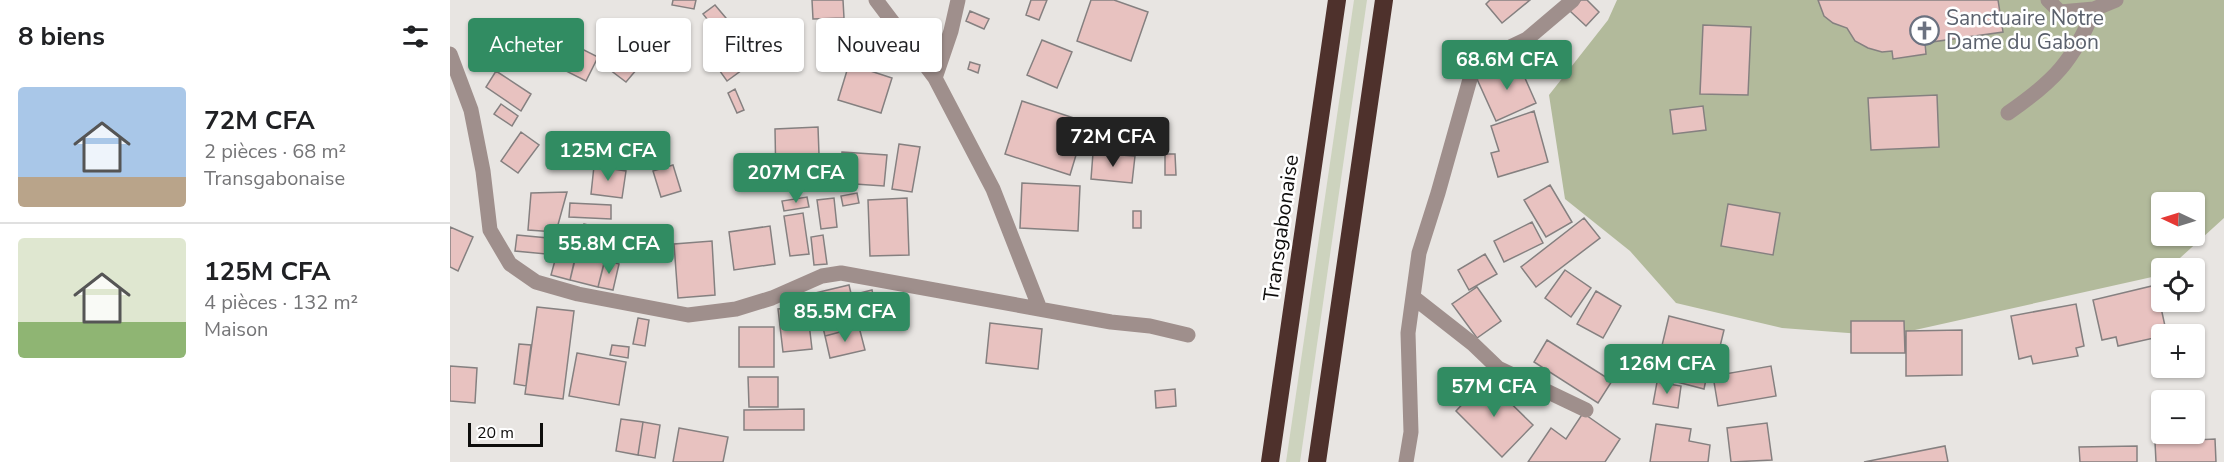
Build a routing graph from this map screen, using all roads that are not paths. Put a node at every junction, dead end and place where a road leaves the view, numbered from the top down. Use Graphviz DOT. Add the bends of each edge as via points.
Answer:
graph roads {
  1 [pos="876,0"];
  2 [pos="958,0"];
  3 [pos="1337,0"];
  4 [pos="1384,0"];
  5 [pos="1573,0"];
  6 [pos="2048,0"];
  7 [pos="2116,0"];
  8 [pos="2094,9"];
  9 [pos="450,54"];
  10 [pos="935,78"];
  11 [pos="2008,113"];
  12 [pos="1413,297"];
  13 [pos="1040,309"];
  14 [pos="1188,335"];
  15 [pos="1587,410"];
  16 [pos="1270,462"];
  17 [pos="1317,462"];
  18 [pos="1406,462"];
  1 -- 10 [label="street"];
  2 -- 10 [label="street"];
  3 -- 16 [label="highway, Transgabonaise"];
  4 -- 17 [label="highway"];
  5 -- 12 [label="street" via="1527,39 1483,60 1472,72 1419,253"];
  6 -- 8 [label="street" via="2060,12"];
  7 -- 8 [label="street"];
  8 -- 11 [label="street" via="2082,39 2059,73"];
  9 -- 13 [label="street" via="471,110 490,230 510,264 536,282 688,315 736,309 822,276 841,273"];
  10 -- 13 [label="street" via="993,189"];
  12 -- 15 [label="street" via="1498,368"];
  12 -- 18 [label="street" via="1408,333 1411,432"];
  13 -- 14 [label="street"];
}
